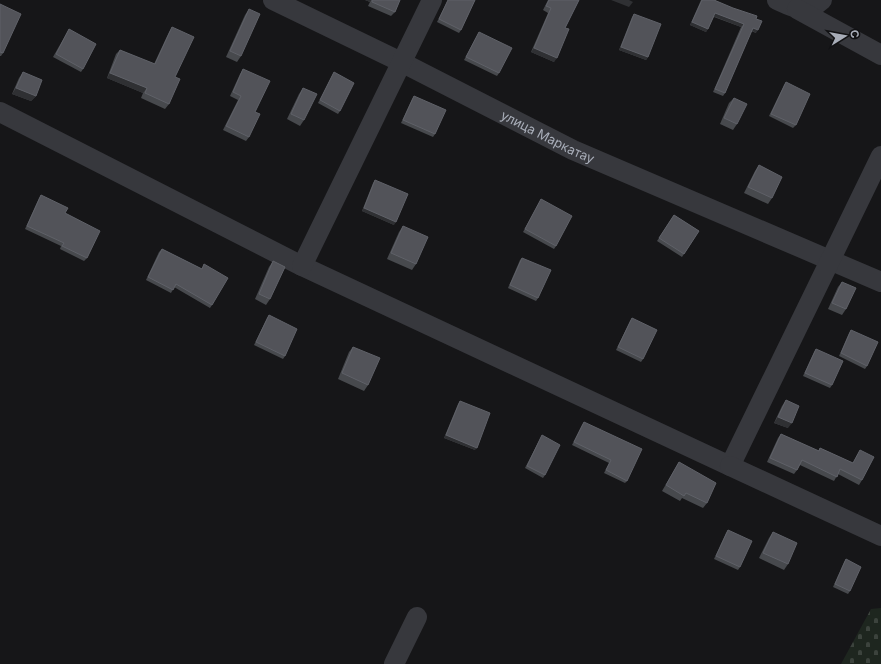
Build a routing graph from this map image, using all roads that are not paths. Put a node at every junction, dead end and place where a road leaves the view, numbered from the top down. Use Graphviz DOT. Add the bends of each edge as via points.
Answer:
graph roads {
  1 [pos="272,0"];
  2 [pos="432,0"];
  3 [pos="777,0"];
  4 [pos="822,0"];
  5 [pos="797,9"];
  6 [pos="881,55"];
  7 [pos="402,62"];
  8 [pos="0,112"];
  9 [pos="881,156"];
  10 [pos="830,260"];
  11 [pos="302,266"];
  12 [pos="881,282"];
  13 [pos="730,466"];
  14 [pos="881,536"];
  15 [pos="417,617"];
  16 [pos="394,664"];
  1 -- 7 [label="street, улица Маркатау"];
  2 -- 7 [label="street"];
  3 -- 5 [label="street"];
  4 -- 5 [label="street" via="809,8"];
  5 -- 6 [label="street"];
  7 -- 10 [label="street, улица Маркатау" via="573,150"];
  7 -- 11 [label="street"];
  8 -- 11 [label="street"];
  9 -- 10 [label="street"];
  10 -- 12 [label="street, улица Маркатау"];
  10 -- 13 [label="street"];
  11 -- 13 [label="street"];
  13 -- 14 [label="street"];
  15 -- 16 [label="street"];
}
